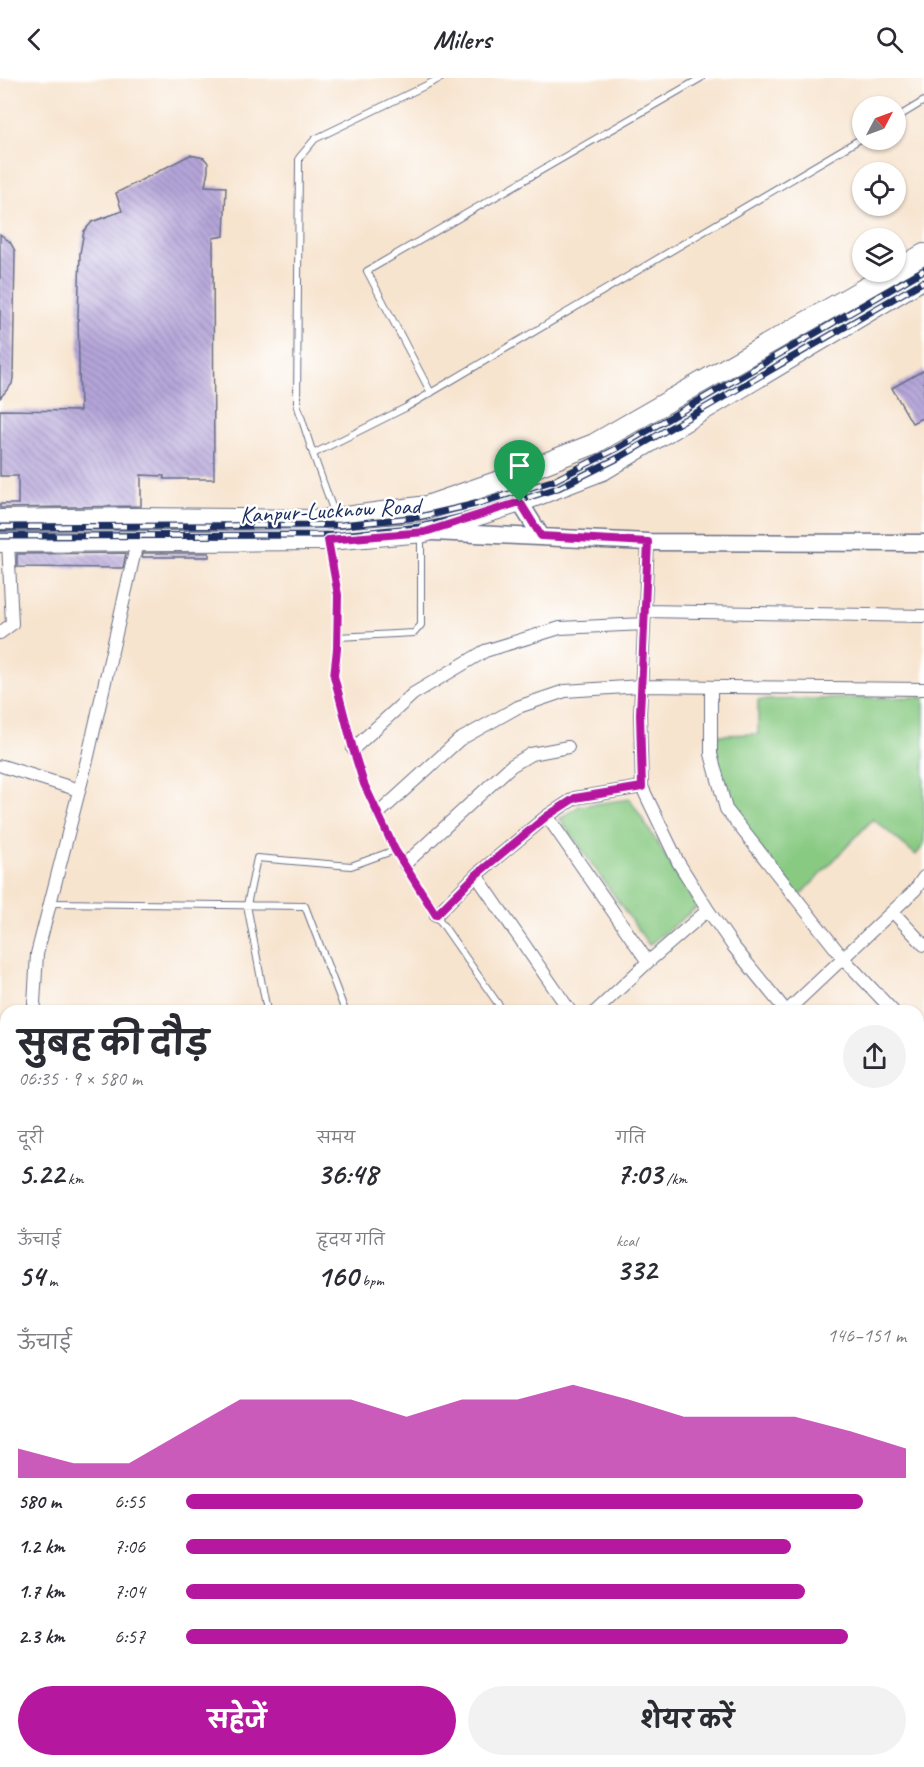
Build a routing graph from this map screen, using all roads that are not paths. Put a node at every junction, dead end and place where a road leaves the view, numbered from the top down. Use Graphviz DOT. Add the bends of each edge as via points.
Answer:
graph roads {
  1 [pos="441,78"];
  2 [pos="701,78"];
  3 [pos="924,101"];
  4 [pos="906,112"];
  5 [pos="852,144"];
  6 [pos="924,254"];
  7 [pos="906,264"];
  8 [pos="924,278"];
  9 [pos="875,282"];
  10 [pos="431,393"];
  11 [pos="313,454"];
  12 [pos="505,479"];
  13 [pos="520,502"];
  14 [pos="336,518"];
  15 [pos="0,520"];
  16 [pos="423,532"];
  17 [pos="541,536"];
  18 [pos="328,540"];
  19 [pos="4,542"];
  20 [pos="137,542"];
  21 [pos="648,542"];
  22 [pos="924,543"];
  23 [pos="645,611"];
  24 [pos="924,616"];
  25 [pos="644,624"];
  26 [pos="0,633"];
  27 [pos="338,637"];
  28 [pos="641,686"];
  29 [pos="711,687"];
  30 [pos="924,689"];
  31 [pos="568,747"];
  32 [pos="353,749"];
  33 [pos="2,766"];
  34 [pos="642,787"];
  35 [pos="79,790"];
  36 [pos="379,813"];
  37 [pos="547,816"];
  38 [pos="395,850"];
  39 [pos="405,864"];
  40 [pos="477,874"];
  41 [pos="924,877"];
  42 [pos="50,903"];
  43 [pos="247,906"];
  44 [pos="708,910"];
  45 [pos="893,912"];
  46 [pos="436,915"];
  47 [pos="924,945"];
  48 [pos="843,958"];
  49 [pos="648,962"];
  50 [pos="34,1005"];
  51 [pos="266,1005"];
  52 [pos="343,1005"];
  53 [pos="499,1005"];
  54 [pos="566,1005"];
  55 [pos="602,1005"];
  56 [pos="781,1005"];
  57 [pos="792,1005"];
  58 [pos="886,1005"];
  1 -- 11 [label="lane" via="315,139 299,158 297,404"];
  2 -- 10 [label="lane" via="367,271"];
  3 -- 4 [label="lane"];
  5 -- 10 [label="lane"];
  6 -- 7 [label="main road, Kanpur-Lucknow Road"];
  8 -- 13 [label="main road, Kanpur-Lucknow Road" via="603,470"];
  9 -- 12 [label="main road, Kanpur-Lucknow Road" via="594,444"];
  10 -- 11 [label="lane"];
  11 -- 14 [label="lane"];
  12 -- 13 [label="main road"];
  12 -- 14 [label="main road, Kanpur-Lucknow Road" via="427,506"];
  13 -- 16 [label="main road, Kanpur-Lucknow Road"];
  13 -- 17 [label="main road"];
  14 -- 15 [label="main road, Kanpur-Lucknow Road"];
  16 -- 17 [label="main road"];
  16 -- 18 [label="main road, Kanpur-Lucknow Road"];
  16 -- 27 [label="lane" via="421,625 414,633"];
  17 -- 21 [label="main road"];
  18 -- 20 [label="main road, Kanpur-Lucknow Road"];
  18 -- 27 [label="lane" via="338,595"];
  19 -- 20 [label="main road, Kanpur-Lucknow Road"];
  19 -- 26 [label="street" via="12,624"];
  20 -- 35 [label="street"];
  21 -- 22 [label="main road"];
  21 -- 23 [label="street"];
  23 -- 24 [label="street"];
  23 -- 25 [label="street"];
  25 -- 28 [label="street"];
  25 -- 32 [label="street" via="560,628 485,651 413,694"];
  27 -- 32 [label="lane" via="334,676"];
  28 -- 29 [label="street"];
  28 -- 34 [label="street"];
  28 -- 36 [label="street" via="565,691 518,706 459,740"];
  29 -- 30 [label="street"];
  29 -- 48 [label="street" via="711,754 726,809"];
  31 -- 39 [label="street" via="531,754 511,766"];
  32 -- 36 [label="lane"];
  33 -- 35 [label="street"];
  34 -- 37 [label="street" via="575,798"];
  34 -- 44 [label="street" via="678,862"];
  35 -- 42 [label="street"];
  36 -- 38 [label="lane"];
  37 -- 40 [label="street"];
  37 -- 49 [label="street"];
  38 -- 39 [label="lane"];
  38 -- 43 [label="lane" via="351,866 257,858"];
  39 -- 46 [label="lane"];
  40 -- 46 [label="street"];
  40 -- 54 [label="street"];
  41 -- 45 [label="street"];
  42 -- 43 [label="lane"];
  42 -- 50 [label="street" via="37,954"];
  43 -- 51 [label="lane"];
  43 -- 52 [label="lane" via="305,906"];
  44 -- 49 [label="street"];
  44 -- 56 [label="street"];
  45 -- 47 [label="street"];
  45 -- 48 [label="street"];
  46 -- 53 [label="lane"];
  48 -- 57 [label="street"];
  48 -- 58 [label="street"];
  49 -- 55 [label="street"];
}
